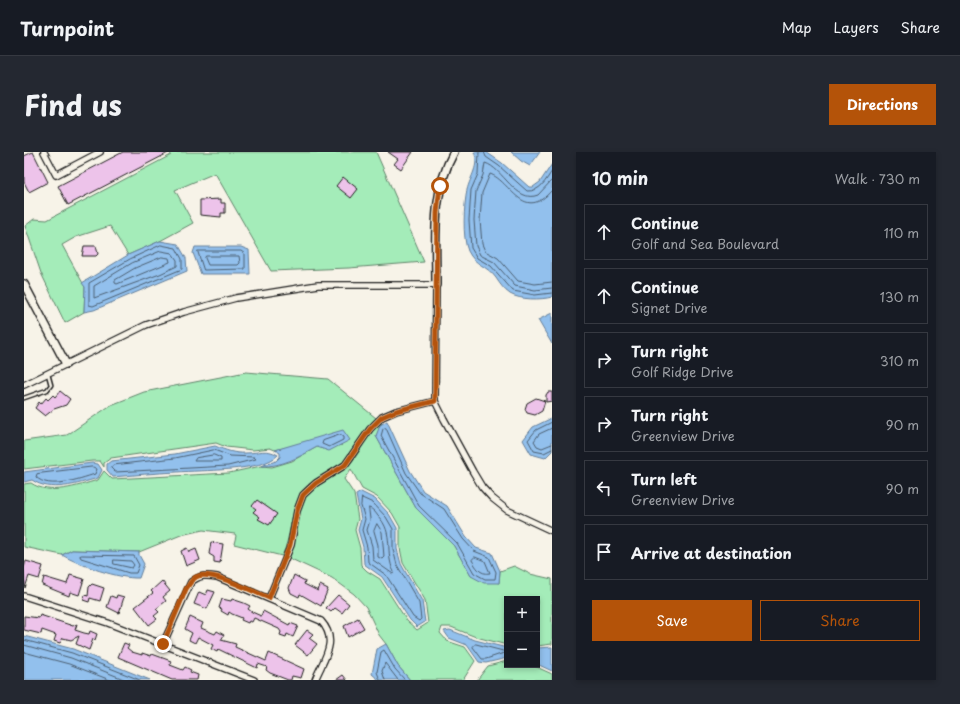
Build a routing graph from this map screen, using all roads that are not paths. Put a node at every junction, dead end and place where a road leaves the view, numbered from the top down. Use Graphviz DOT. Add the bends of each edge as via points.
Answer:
graph roads {
  1 [pos="44,152"];
  2 [pos="100,152"];
  3 [pos="454,152"];
  4 [pos="24,284"];
  5 [pos="436,284"];
  6 [pos="66,364"];
  7 [pos="48,374"];
  8 [pos="24,385"];
  9 [pos="24,398"];
  10 [pos="435,401"];
  11 [pos="552,532"];
  12 [pos="24,596"];
  13 [pos="269,598"];
  14 [pos="163,644"];
  15 [pos="254,680"];
  16 [pos="315,680"];
  1 -- 2 [label="street" via="56,175"];
  3 -- 5 [label="street" via="440,186"];
  4 -- 6 [label="street"];
  5 -- 6 [label="street" via="318,285 236,298 146,325"];
  5 -- 10 [label="street"];
  6 -- 7 [label="street"];
  7 -- 8 [label="street"];
  7 -- 9 [label="lane" via="51,384 48,389"];
  10 -- 11 [label="street" via="482,488 507,510"];
  10 -- 13 [label="street" via="382,417 370,429 345,465 316,483 303,495 290,545"];
  12 -- 14 [label="street"];
  13 -- 14 [label="street" via="217,577 197,577 186,589"];
  13 -- 16 [label="street" via="322,621 329,629 331,641"];
  14 -- 15 [label="street"];
}
